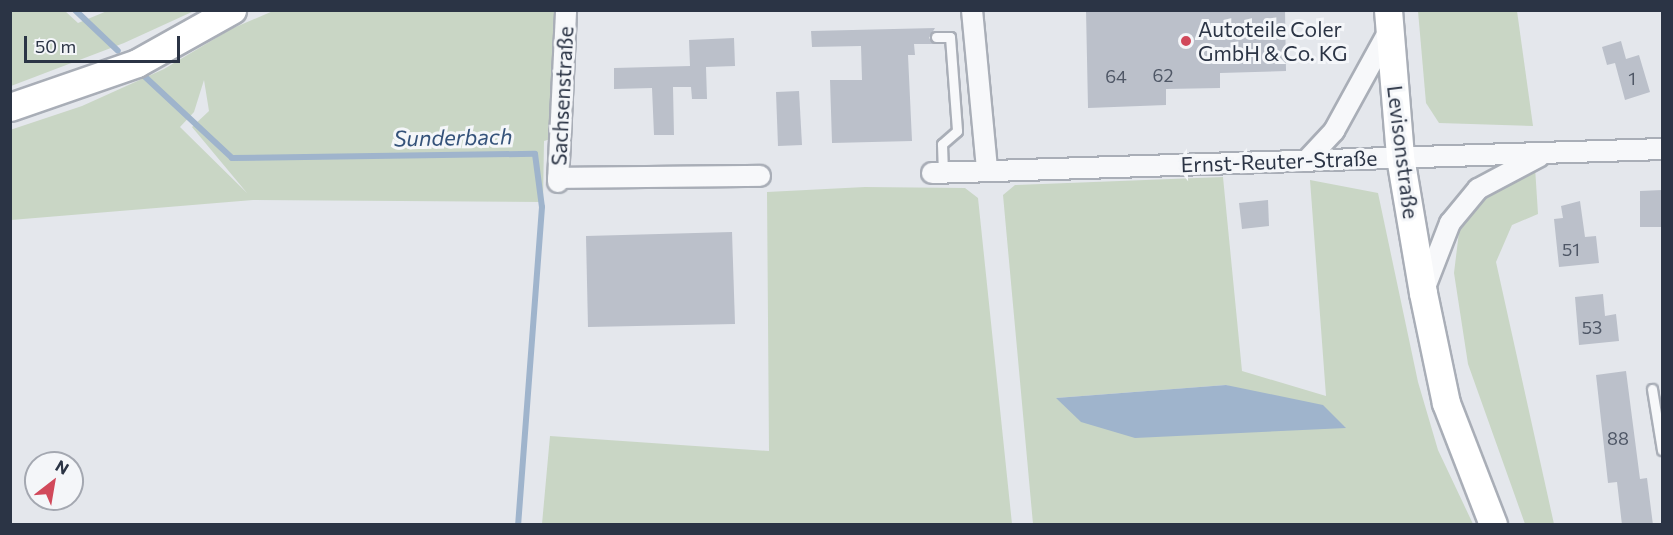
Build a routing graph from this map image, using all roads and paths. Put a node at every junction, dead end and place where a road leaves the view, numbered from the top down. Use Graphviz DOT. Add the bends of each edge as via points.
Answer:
graph roads {
  1 [pos="232,10"];
  2 [pos="566,10"];
  3 [pos="972,10"];
  4 [pos="1389,21"];
  5 [pos="936,37"];
  6 [pos="10,107"];
  7 [pos="1662,149"];
  8 [pos="1545,153"];
  9 [pos="1400,157"];
  10 [pos="1307,160"];
  11 [pos="987,170"];
  12 [pos="938,172"];
  13 [pos="760,176"];
  14 [pos="1423,293"];
  15 [pos="1652,389"];
  16 [pos="1662,450"];
  17 [pos="1493,525"];
  1 -- 6 [label="main road" via="137,63"];
  2 -- 13 [label="street, Sachsenstraße" via="558,180"];
  3 -- 11 [label="street"];
  4 -- 9 [label="main road, Levisonstraße"];
  4 -- 10 [label="street" via="1334,131"];
  5 -- 12 [label="lane" via="950,37 957,131 942,144"];
  7 -- 8 [label="street, Ernst-Reuter-Straße"];
  8 -- 9 [label="street, Ernst-Reuter-Straße"];
  8 -- 14 [label="street, Levisonstraße" via="1478,189 1450,223"];
  9 -- 10 [label="street, Ernst-Reuter-Straße"];
  9 -- 14 [label="main road, Levisonstraße"];
  10 -- 11 [label="street, Ernst-Reuter-Straße"];
  11 -- 12 [label="street, Ernst-Reuter-Straße"];
  14 -- 17 [label="main road, Levisonstraße" via="1446,403"];
  15 -- 16 [label="lane"];
}
